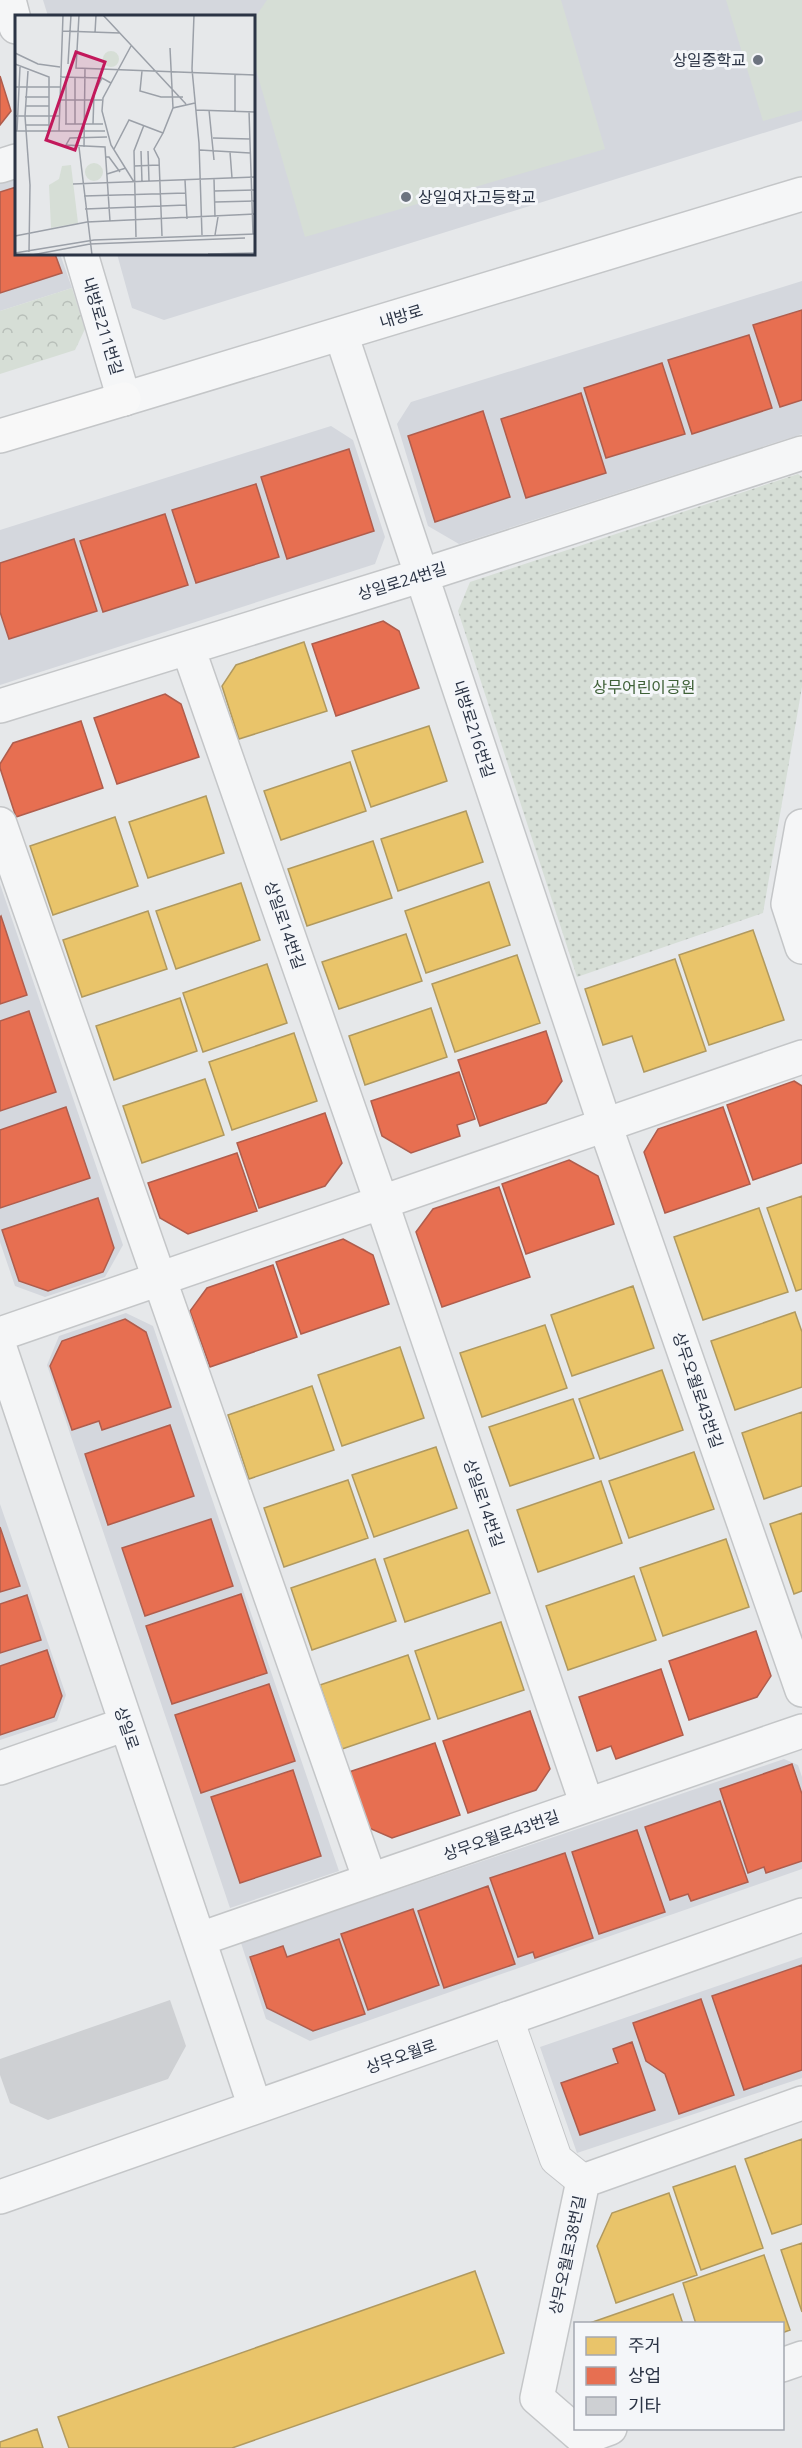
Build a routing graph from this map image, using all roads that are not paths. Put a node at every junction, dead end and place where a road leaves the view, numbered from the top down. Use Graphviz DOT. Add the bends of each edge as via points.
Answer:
graph roads {
  1 [pos="9,0"];
  2 [pos="15,23"];
  3 [pos="15,161"];
  4 [pos="0,166"];
  5 [pos="802,194"];
  6 [pos="81,255"];
  7 [pos="341,334"];
  8 [pos="124,399"];
  9 [pos="0,436"];
  10 [pos="802,453"];
  11 [pos="423,575"];
  12 [pos="188,648"];
  13 [pos="0,706"];
  14 [pos="0,824"];
  15 [pos="802,826"];
  16 [pos="802,947"];
  17 [pos="802,1057"];
  18 [pos="605,1125"];
  19 [pos="381,1201"];
  20 [pos="159,1279"];
  21 [pos="0,1334"];
  22 [pos="0,1348"];
  23 [pos="802,1690"];
  24 [pos="126,1724"];
  25 [pos="802,1731"];
  26 [pos="0,1768"];
  27 [pos="587,1805"];
  28 [pos="369,1880"];
  29 [pos="802,1915"];
  30 [pos="200,1939"];
  31 [pos="507,2018"];
  32 [pos="802,2103"];
  33 [pos="255,2107"];
  34 [pos="583,2181"];
  35 [pos="3,2187"];
  36 [pos="802,2358"];
  37 [pos="784,2365"];
  38 [pos="574,2429"];
  39 [pos="575,2430"];
  40 [pos="605,2430"];
  1 -- 2 [label="street"];
  3 -- 4 [label="street"];
  5 -- 7 [label="street, 내방로"];
  6 -- 8 [label="street, 내방로211번길"];
  7 -- 8 [label="street, 내방로"];
  7 -- 11 [label="street, 내방로216번길"];
  8 -- 9 [label="main road, 내방로"];
  10 -- 11 [label="street, 상일로24번길"];
  11 -- 12 [label="street, 상일로24번길"];
  11 -- 18 [label="street, 내방로216번길"];
  12 -- 13 [label="street, 상일로24번길"];
  12 -- 19 [label="street, 상일로14번길"];
  14 -- 20 [label="street"];
  15 -- 16 [label="street" via="788,904"];
  17 -- 18 [label="street"];
  18 -- 19 [label="street"];
  18 -- 23 [label="street, 상무오월로43번길"];
  19 -- 20 [label="street"];
  19 -- 27 [label="street, 상일로14번길"];
  20 -- 21 [label="street"];
  20 -- 28 [label="street"];
  22 -- 24 [label="street, 상일로"];
  24 -- 26 [label="street"];
  24 -- 30 [label="street, 상일로"];
  25 -- 27 [label="street, 상무오월로43번길"];
  27 -- 28 [label="street, 상무오월로43번길"];
  28 -- 30 [label="street, 상무오월로43번길"];
  29 -- 31 [label="street, 상무오월로"];
  30 -- 33 [label="street, 상일로"];
  31 -- 33 [label="street, 상무오월로"];
  31 -- 34 [label="street" via="556,2159"];
  32 -- 34 [label="street, 상무오월로38번길"];
  33 -- 35 [label="street, 상무오월로"];
  34 -- 38 [label="street, 상무오월로38번길" via="537,2398"];
  36 -- 37 [label="street"];
  39 -- 40 [label="street, 상무오월로38번길" via="584,2438"];
}
